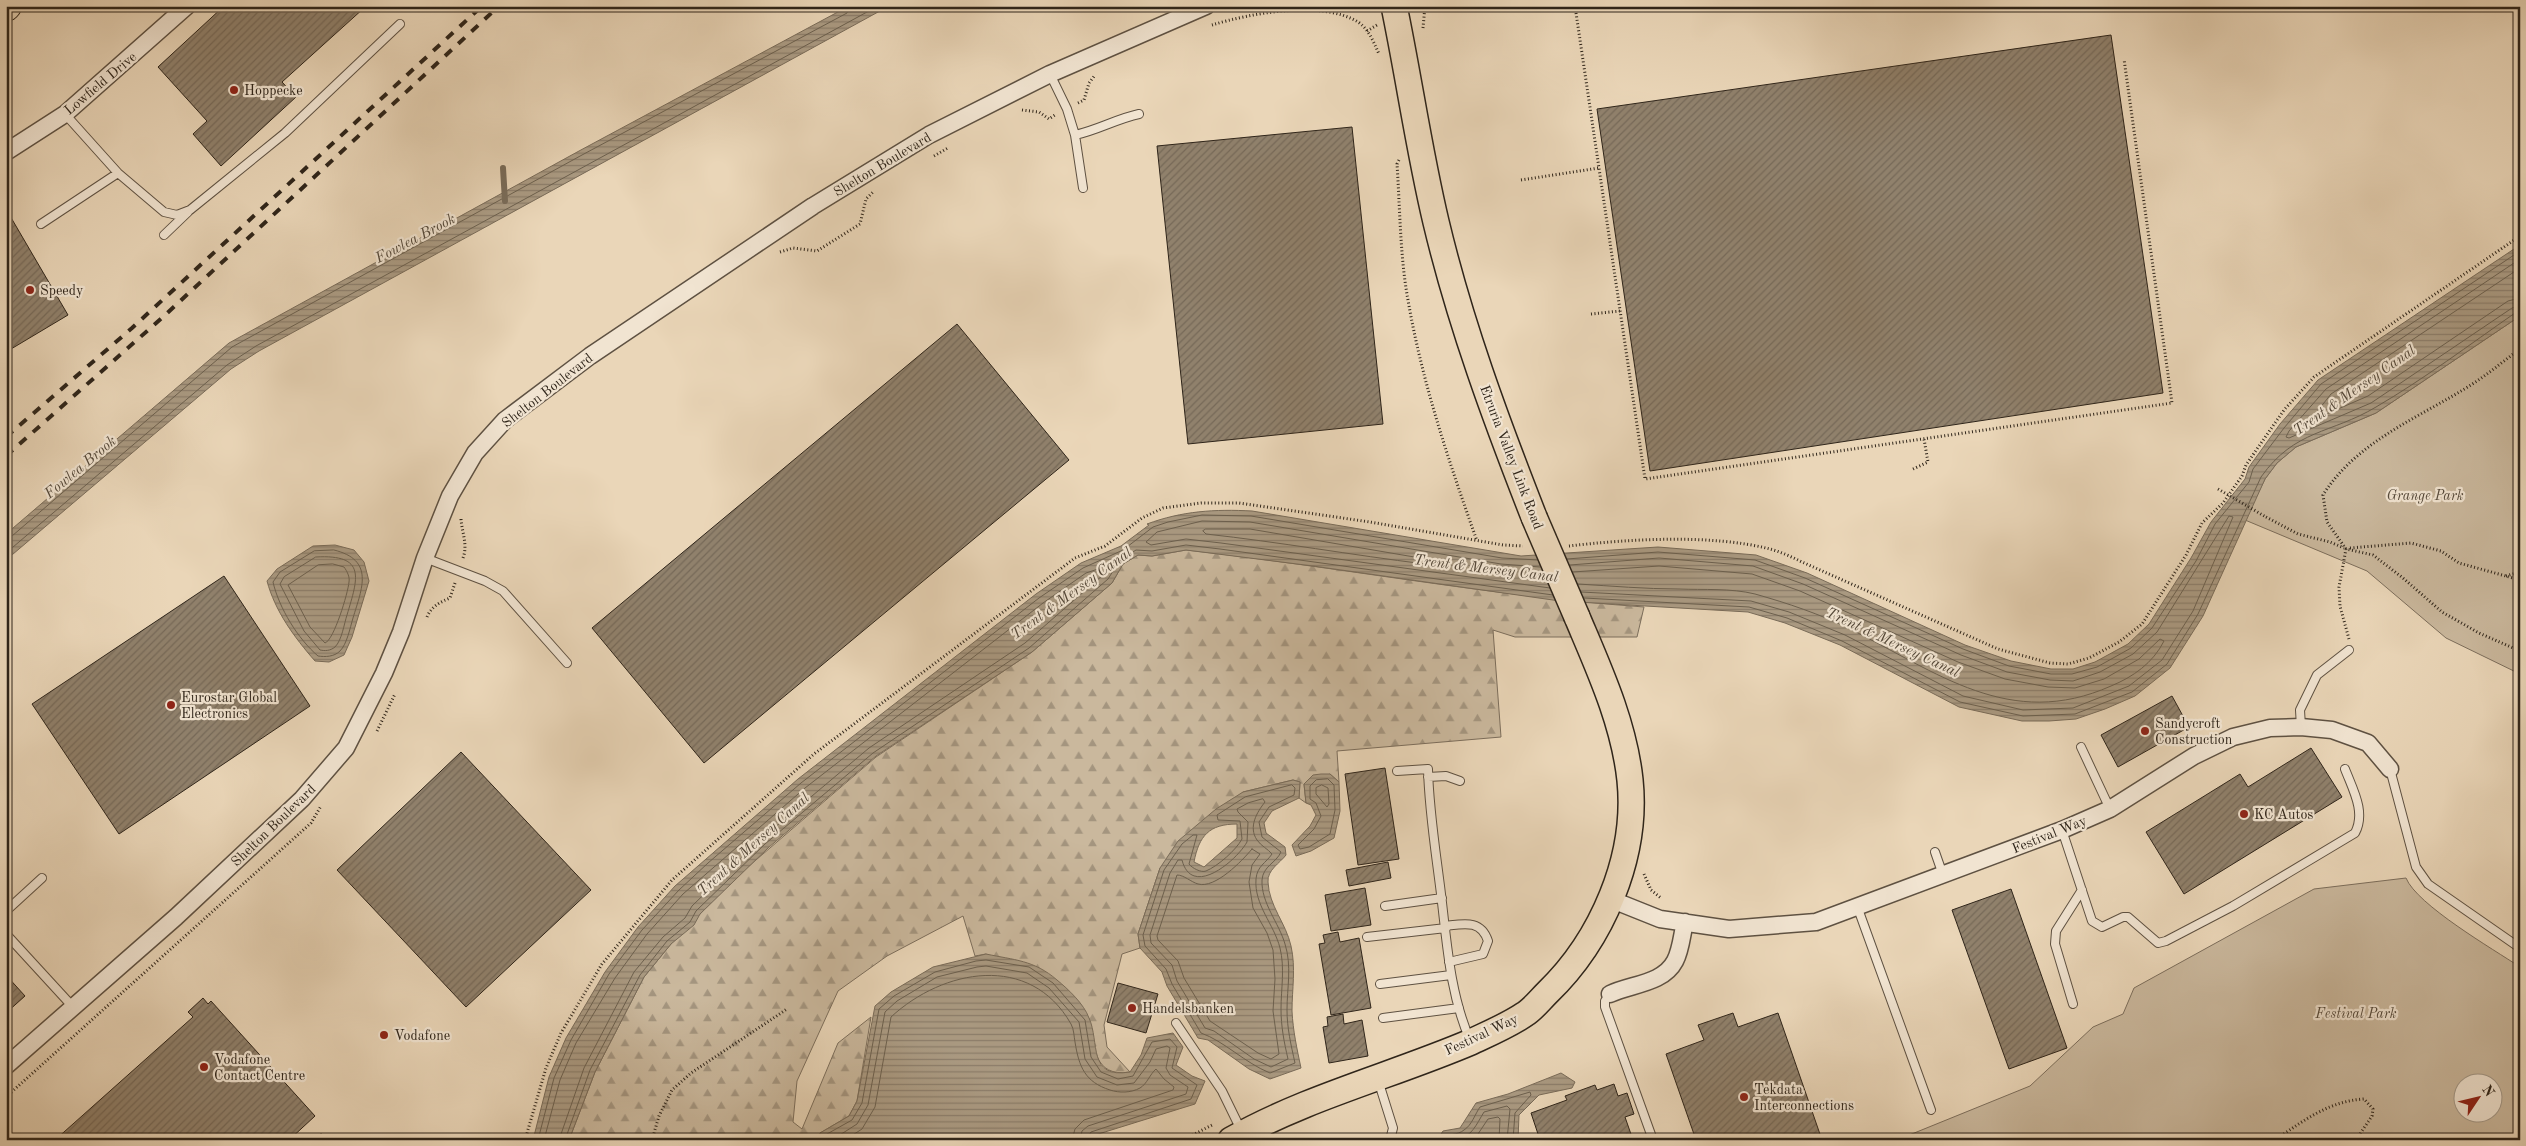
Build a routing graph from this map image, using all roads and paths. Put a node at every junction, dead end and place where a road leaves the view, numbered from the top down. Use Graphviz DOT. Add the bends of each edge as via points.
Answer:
graph roads {
  1 [pos="187,6"];
  2 [pos="1206,6"];
  3 [pos="1394,6"];
  4 [pos="1575,6"];
  5 [pos="1297,8"];
  6 [pos="400,24"];
  7 [pos="1206,27"];
  8 [pos="1367,31"];
  9 [pos="2124,59"];
  10 [pos="1098,71"];
  11 [pos="1050,74"];
  12 [pos="1084,100"];
  13 [pos="1020,111"];
  14 [pos="65,114"];
  15 [pos="1139,114"];
  16 [pos="1049,118"];
  17 [pos="1075,135"];
  18 [pos="954,145"];
  19 [pos="6,152"];
  20 [pos="1401,157"];
  21 [pos="929,158"];
  22 [pos="1599,168"];
  23 [pos="118,174"];
  24 [pos="1521,180"];
  25 [pos="1083,188"];
  26 [pos="875,190"];
  27 [pos="190,210"];
  28 [pos="41,224"];
  29 [pos="164,235"];
  30 [pos="2520,236"];
  31 [pos="777,254"];
  32 [pos="1620,311"];
  33 [pos="1591,314"];
  34 [pos="2520,349"];
  35 [pos="1924,439"];
  36 [pos="1913,469"];
  37 [pos="2218,489"];
  38 [pos="462,512"];
  39 [pos="1477,541"];
  40 [pos="1567,546"];
  41 [pos="1529,547"];
  42 [pos="467,548"];
  43 [pos="2346,549"];
  44 [pos="425,558"];
  45 [pos="2520,572"];
  46 [pos="2505,576"];
  47 [pos="2520,580"];
  48 [pos="2349,650"];
  49 [pos="2520,651"];
  50 [pos="568,662"];
  51 [pos="2301,727"];
  52 [pos="2081,748"];
  53 [pos="2345,769"];
  54 [pos="2390,769"];
  55 [pos="1397,771"];
  56 [pos="1428,778"];
  57 [pos="1460,781"];
  58 [pos="2110,809"];
  59 [pos="311,823"];
  60 [pos="2062,830"];
  61 [pos="1935,852"];
  62 [pos="1643,870"];
  63 [pos="1943,875"];
  64 [pos="42,878"];
  65 [pos="2082,890"];
  66 [pos="1442,898"];
  67 [pos="1610,899"];
  68 [pos="1668,902"];
  69 [pos="1385,906"];
  70 [pos="1857,906"];
  71 [pos="6,911"];
  72 [pos="1685,922"];
  73 [pos="1445,927"];
  74 [pos="6,934"];
  75 [pos="1367,937"];
  76 [pos="2520,948"];
  77 [pos="1450,962"];
  78 [pos="1451,975"];
  79 [pos="1380,984"];
  80 [pos="1610,994"];
  81 [pos="2073,1004"];
  82 [pos="73,1007"];
  83 [pos="1459,1008"];
  84 [pos="787,1009"];
  85 [pos="1383,1018"];
  86 [pos="1176,1023"];
  87 [pos="1471,1042"];
  88 [pos="6,1066"];
  89 [pos="1377,1076"];
  90 [pos="6,1097"];
  91 [pos="1931,1110"];
  92 [pos="1232,1131"];
  93 [pos="320,1134"];
  94 [pos="325,1140"];
  95 [pos="525,1140"];
  96 [pos="652,1140"];
  97 [pos="1183,1140"];
  98 [pos="1390,1140"];
  99 [pos="1652,1140"];
  100 [pos="2275,1140"];
  101 [pos="2356,1140"];
  1 -- 14 [label="street, Lowfield Drive"];
  2 -- 11 [label="street, Shelton Boulevard"];
  3 -- 67 [label="main road, Etruria Valley Link Road, bridge" via="1420,147 1454,291 1482,380 1534,517 1608,691 1618,723 1630,779 1632,813 1622,864"];
  4 -- 22 [label="path"];
  5 -- 7 [label="path" via="1249,14"];
  5 -- 8 [label="path" via="1333,12 1359,23"];
  6 -- 27 [label="lane" via="285,133"];
  9 -- 35 [label="path" via="2172,403"];
  10 -- 12 [label="path"];
  11 -- 17 [label="lane"];
  11 -- 44 [label="street, Shelton Boulevard" via="929,135 813,206 590,356 505,420 475,453 450,496"];
  13 -- 16 [label="path" via="1039,112"];
  14 -- 19 [label="street, Lowfield Drive"];
  14 -- 23 [label="lane"];
  15 -- 17 [label="lane" via="1117,118 1095,131"];
  17 -- 25 [label="lane"];
  18 -- 21 [label="path"];
  20 -- 39 [label="path" via="1398,171 1408,299 1434,411"];
  22 -- 24 [label="path"];
  22 -- 32 [label="path"];
  23 -- 27 [label="lane" via="164,212 177,215"];
  23 -- 28 [label="lane"];
  26 -- 31 [label="path" via="866,199 860,224 817,251 793,248"];
  27 -- 29 [label="lane"];
  30 -- 40 [label="path" via="2314,377 2284,410 2246,465 2242,476 2202,523 2186,555 2142,624 2119,642 2089,658 2068,664 2050,663 1998,649 1772,549 1745,543 1618,540"];
  32 -- 33 [label="path"];
  32 -- 35 [label="path" via="1645,479"];
  34 -- 43 [label="path" via="2478,381 2380,439 2335,476 2323,495 2327,522"];
  35 -- 36 [label="path" via="1928,462"];
  37 -- 43 [label="path, bridge" via="2298,534"];
  38 -- 42 [label="path" via="462,531"];
  39 -- 41 [label="path"];
  39 -- 95 [label="path" via="1239,503 1201,503 1163,508 1142,518 1105,546 1075,558 814,754 672,880 602,964 561,1033 543,1076"];
  43 -- 46 [label="path" via="2410,543 2441,551 2459,563"];
  43 -- 48 [label="path" via="2339,587"];
  43 -- 49 [label="path" via="2373,555 2442,612"];
  44 -- 50 [label="lane" via="503,591"];
  44 -- 82 [label="street, Shelton Boulevard" via="388,665 346,748 302,799 176,917"];
  45 -- 46 [label="path"];
  46 -- 47 [label="path"];
  48 -- 51 [label="lane" via="2317,675 2300,710"];
  51 -- 54 [label="street, Festival Way" via="2332,730 2368,743"];
  51 -- 58 [label="street, Festival Way" via="2270,728 2233,737 2194,756"];
  52 -- 58 [label="lane"];
  53 -- 65 [label="lane" via="2359,813 2359,824 2354,833 2181,934 2158,942 2128,917 2102,927 2097,925 2092,921"];
  54 -- 76 [label="lane" via="2416,867 2428,884"];
  55 -- 56 [label="lane" via="1428,769"];
  56 -- 57 [label="lane" via="1446,776"];
  56 -- 66 [label="lane"];
  58 -- 60 [label="street, Festival Way"];
  59 -- 90 [label="path"];
  60 -- 63 [label="street, Festival Way"];
  60 -- 65 [label="lane"];
  61 -- 63 [label="lane"];
  62 -- 68 [label="path" via="1651,890"];
  63 -- 70 [label="street, Festival Way"];
  64 -- 71 [label="lane"];
  65 -- 81 [label="lane" via="2056,931 2055,944"];
  66 -- 69 [label="lane"];
  66 -- 73 [label="lane"];
  67 -- 72 [label="street, Festival Way" via="1660,919"];
  67 -- 87 [label="main road, Festival Way" via="1595,931 1551,989 1526,1014"];
  70 -- 72 [label="street, Festival Way" via="1816,922 1760,928 1729,929"];
  70 -- 91 [label="lane"];
  72 -- 80 [label="street" via="1676,960 1669,970 1659,977"];
  73 -- 75 [label="lane"];
  73 -- 77 [label="lane"];
  73 -- 77 [label="lane" via="1468,923 1477,925 1488,940 1483,954"];
  74 -- 82 [label="lane"];
  77 -- 78 [label="lane"];
  78 -- 79 [label="lane"];
  78 -- 83 [label="lane"];
  80 -- 99 [label="lane" via="1605,1007"];
  82 -- 88 [label="street, Shelton Boulevard"];
  83 -- 85 [label="lane"];
  83 -- 87 [label="lane"];
  84 -- 96 [label="path" via="691,1073 672,1090"];
  86 -- 92 [label="lane" via="1222,1091"];
  87 -- 89 [label="main road, Festival Way"];
  89 -- 92 [label="main road, Festival Way"];
  89 -- 98 [label="lane" via="1393,1128"];
  92 -- 97 [label="path"];
  93 -- 94 [label="path"];
  100 -- 101 [label="path" via="2317,1112 2348,1100 2364,1098 2373,1109 2372,1116"];
}
